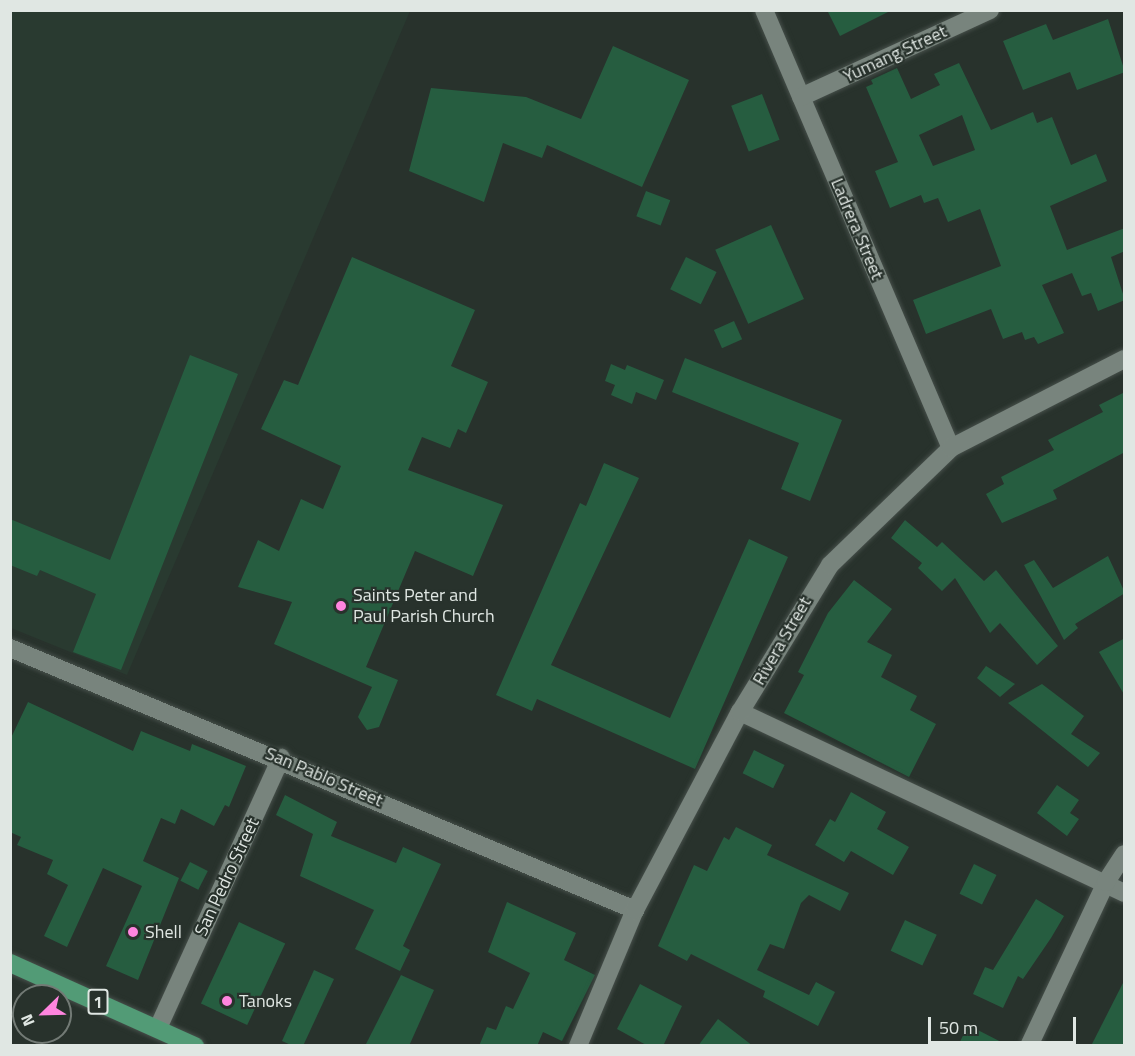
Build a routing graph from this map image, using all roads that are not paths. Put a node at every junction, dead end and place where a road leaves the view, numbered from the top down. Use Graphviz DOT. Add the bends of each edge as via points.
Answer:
graph roads {
  1 [pos="764,10"];
  2 [pos="990,10"];
  3 [pos="801,97"];
  4 [pos="1125,359"];
  5 [pos="951,448"];
  6 [pos="10,648"];
  7 [pos="740,712"];
  8 [pos="281,758"];
  9 [pos="1125,854"];
  10 [pos="1106,882"];
  11 [pos="1125,893"];
  12 [pos="635,910"];
  13 [pos="10,963"];
  14 [pos="158,1028"];
  15 [pos="195,1046"];
  16 [pos="578,1046"];
  17 [pos="1029,1046"];
  1 -- 3 [label="street, Ladrera Street"];
  2 -- 3 [label="street, Yumang Street"];
  3 -- 5 [label="street, Ladrera Street"];
  4 -- 5 [label="street, Rivera Street"];
  5 -- 7 [label="street, Rivera Street" via="830,565"];
  6 -- 8 [label="street, San Pablo Street"];
  7 -- 10 [label="street"];
  7 -- 12 [label="street, Rivera Street"];
  8 -- 12 [label="street, San Pablo Street"];
  8 -- 14 [label="street, San Pedro Street"];
  9 -- 10 [label="street"];
  10 -- 11 [label="street"];
  10 -- 17 [label="street"];
  12 -- 16 [label="street, Rivera Street"];
  13 -- 14 [label="main road, 1"];
  14 -- 15 [label="main road, 1"];
}
